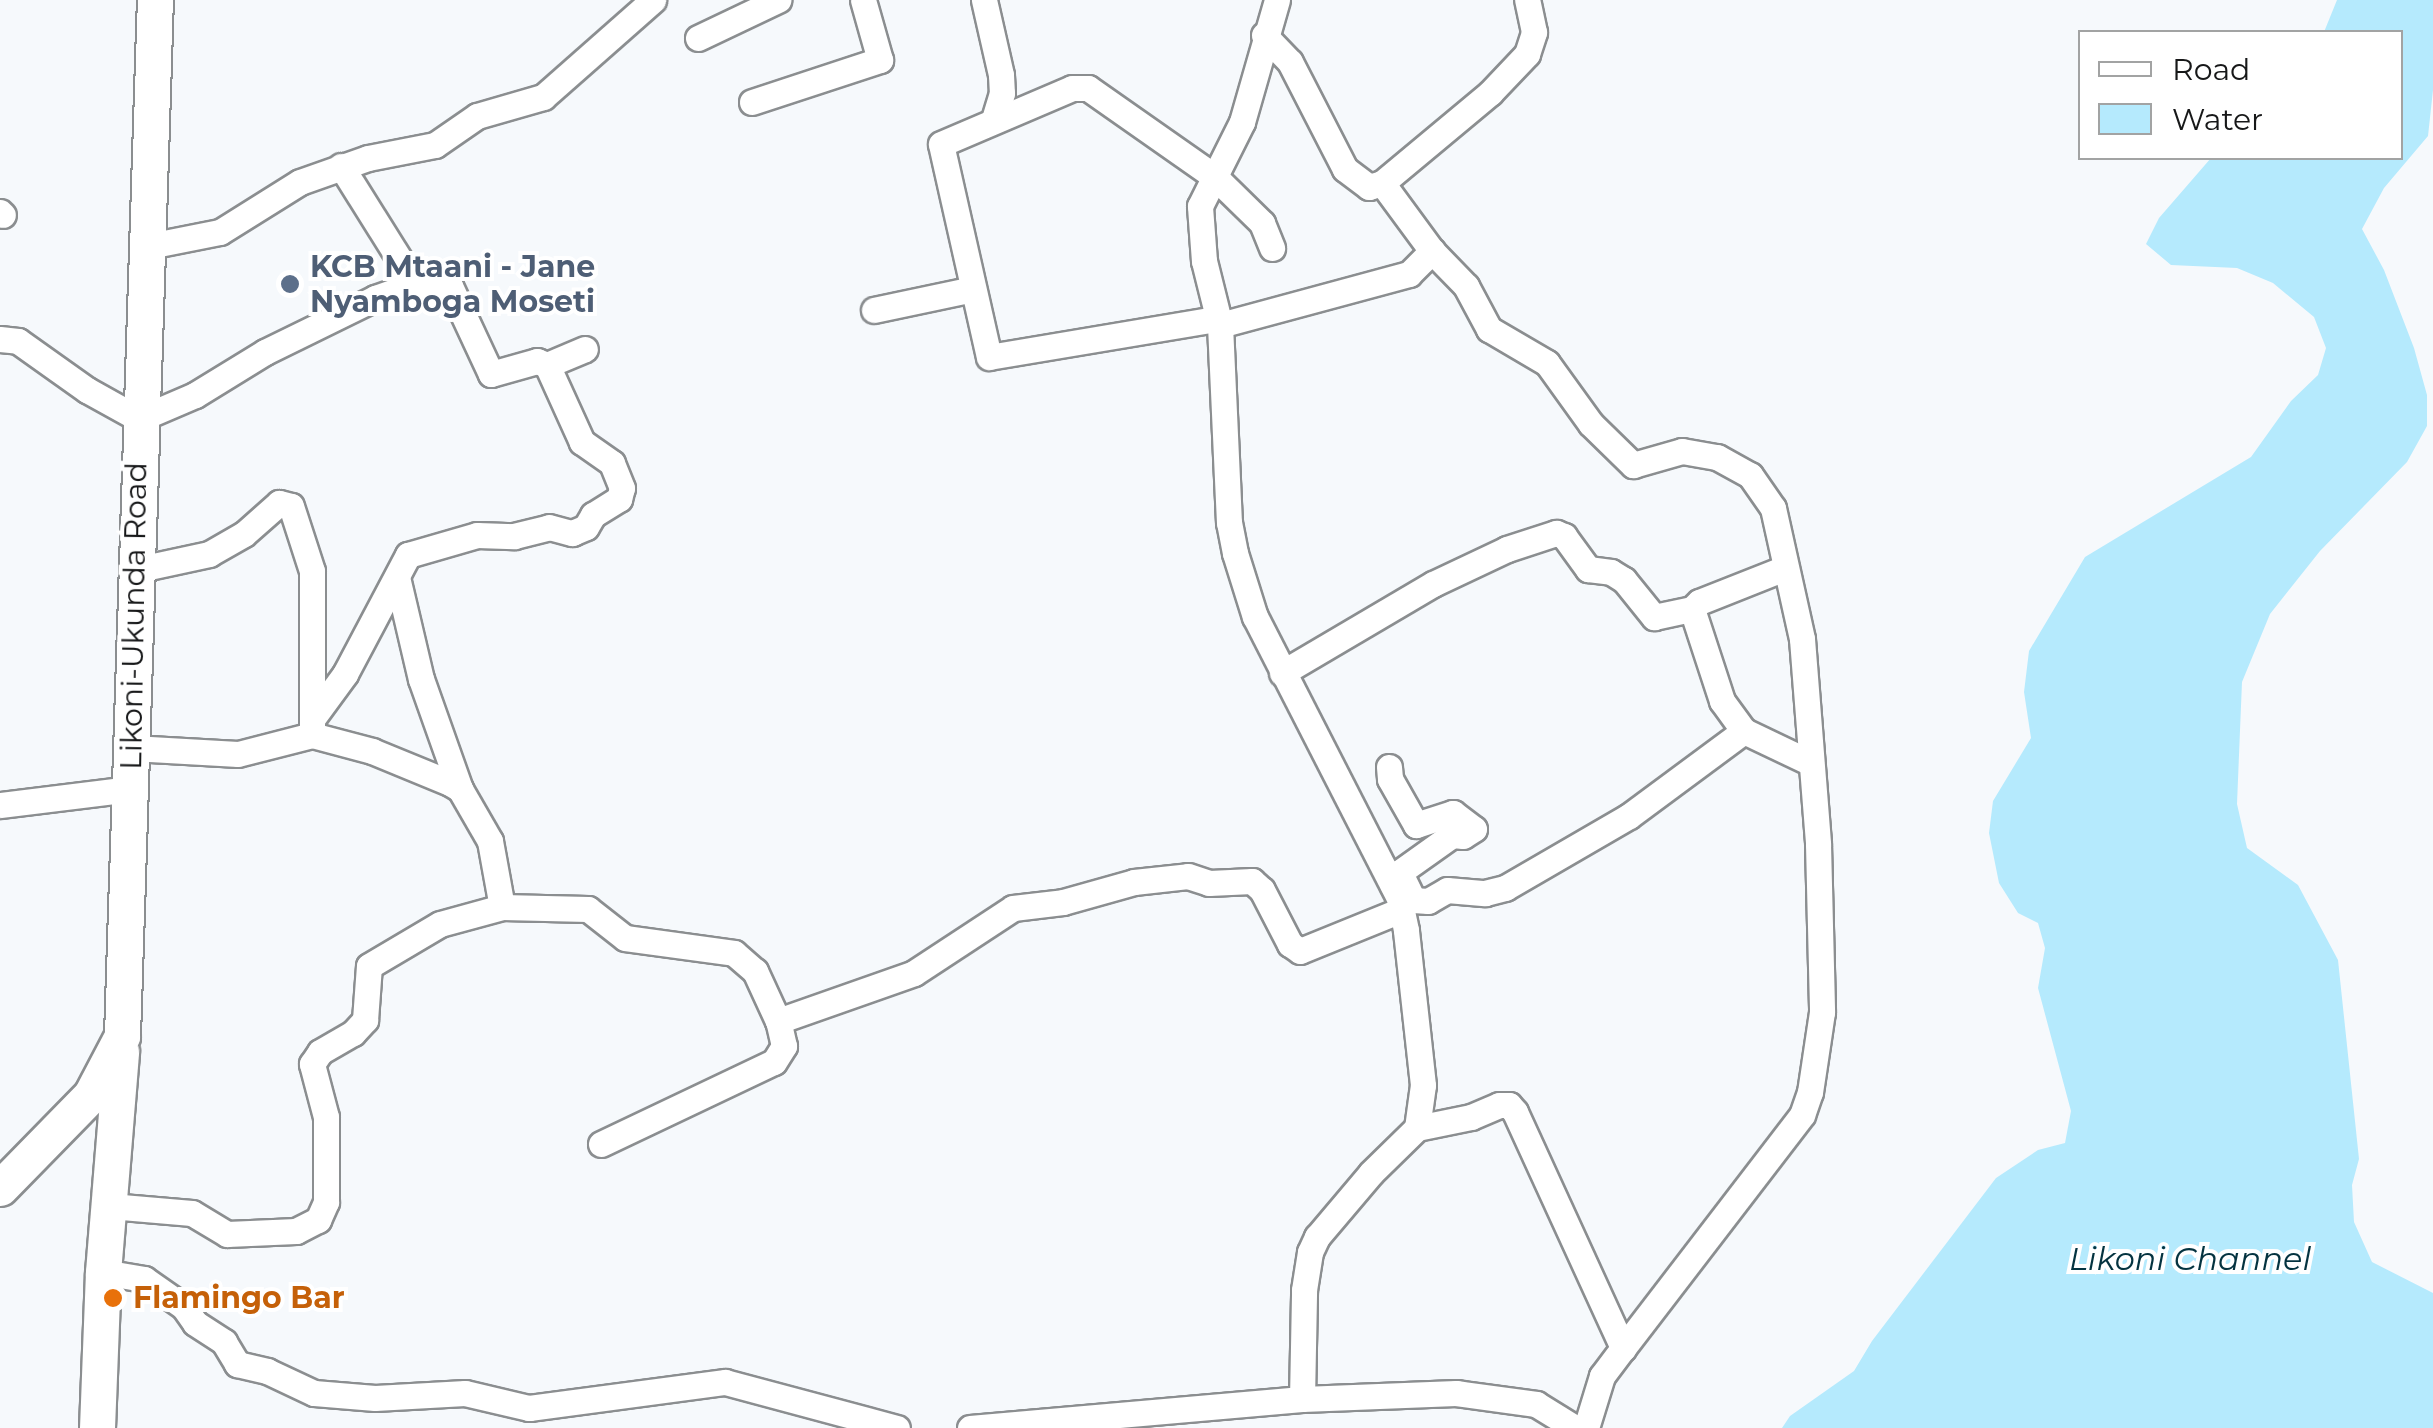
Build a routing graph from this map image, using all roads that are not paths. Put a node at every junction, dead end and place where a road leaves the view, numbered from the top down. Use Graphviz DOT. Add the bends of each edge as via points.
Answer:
graph roads {
  1 [pos="155,0"];
  2 [pos="653,0"];
  3 [pos="778,0"];
  4 [pos="862,0"];
  5 [pos="984,0"];
  6 [pos="1277,0"];
  7 [pos="1527,0"];
  8 [pos="1264,35"];
  9 [pos="698,38"];
  10 [pos="752,102"];
  11 [pos="994,119"];
  12 [pos="341,166"];
  13 [pos="1216,177"];
  14 [pos="1382,184"];
  15 [pos="144,247"];
  16 [pos="1272,248"];
  17 [pos="1432,251"];
  18 [pos="1409,274"];
  19 [pos="1458,277"];
  20 [pos="416,284"];
  21 [pos="973,289"];
  22 [pos="874,310"];
  23 [pos="1218,322"];
  24 [pos="0,339"];
  25 [pos="585,349"];
  26 [pos="546,365"];
  27 [pos="139,419"];
  28 [pos="1785,568"];
  29 [pos="135,570"];
  30 [pos="397,576"];
  31 [pos="1692,609"];
  32 [pos="1282,673"];
  33 [pos="312,727"];
  34 [pos="1744,730"];
  35 [pos="132,748"];
  36 [pos="1811,763"];
  37 [pos="1389,767"];
  38 [pos="130,789"];
  39 [pos="460,789"];
  40 [pos="0,804"];
  41 [pos="1398,890"];
  42 [pos="502,906"];
  43 [pos="778,1021"];
  44 [pos="122,1036"];
  45 [pos="62,1127"];
  46 [pos="1417,1128"];
  47 [pos="114,1140"];
  48 [pos="601,1144"];
  49 [pos="0,1188"];
  50 [pos="110,1206"];
  51 [pos="103,1272"];
  52 [pos="1624,1348"];
  53 [pos="1302,1399"];
  54 [pos="97,1428"];
  55 [pos="897,1428"];
  56 [pos="970,1428"];
  57 [pos="1574,1428"];
  58 [pos="1586,1428"];
  1 -- 15 [label="highway, Likoni-Ukunda Road"];
  2 -- 12 [label="street" via="543,97 476,116 436,146"];
  3 -- 9 [label="street"];
  4 -- 10 [label="street" via="880,60"];
  5 -- 11 [label="street" via="1001,75"];
  6 -- 8 [label="street"];
  7 -- 14 [label="street" via="1534,32 1527,54"];
  8 -- 13 [label="street" via="1242,122"];
  8 -- 14 [label="street" via="1290,62 1345,169 1369,187"];
  11 -- 13 [label="street" via="1084,87"];
  11 -- 21 [label="street" via="941,144"];
  12 -- 15 [label="street" via="276,194 220,232"];
  12 -- 20 [label="street"];
  13 -- 16 [label="street" via="1262,223"];
  13 -- 23 [label="street" via="1199,218"];
  14 -- 17 [label="street"];
  15 -- 27 [label="highway, Likoni-Ukunda Road"];
  17 -- 18 [label="street"];
  17 -- 19 [label="street"];
  18 -- 19 [label="street"];
  18 -- 23 [label="street"];
  19 -- 28 [label="street" via="1489,330 1547,363 1591,424 1634,465 1690,451 1750,474 1773,508"];
  20 -- 26 [label="street" via="450,286 488,372 504,374 537,361"];
  20 -- 27 [label="street" via="343,313"];
  21 -- 22 [label="street"];
  21 -- 23 [label="street" via="990,358"];
  23 -- 32 [label="street" via="1231,540 1255,617"];
  24 -- 27 [label="street" via="18,341"];
  25 -- 26 [label="street"];
  26 -- 30 [label="street" via="582,442 612,463 622,488 619,499 572,533 544,527 514,536 476,535 404,558"];
  27 -- 29 [label="highway, Likoni-Ukunda Road"];
  28 -- 31 [label="street"];
  28 -- 36 [label="street" via="1802,639"];
  29 -- 33 [label="street" via="209,554 279,503 291,506 312,571"];
  29 -- 35 [label="highway, Likoni-Ukunda Road"];
  30 -- 33 [label="street"];
  30 -- 39 [label="street" via="421,679"];
  31 -- 32 [label="street" via="1654,617 1624,580 1588,568 1556,534 1507,548 1434,584"];
  31 -- 34 [label="street" via="1722,701"];
  32 -- 41 [label="street"];
  33 -- 35 [label="street" via="238,754"];
  33 -- 39 [label="street"];
  34 -- 36 [label="street"];
  34 -- 41 [label="street" via="1629,816 1504,888 1446,890 1428,902"];
  35 -- 38 [label="highway, Likoni-Ukunda Road"];
  36 -- 52 [label="street" via="1823,967 1806,1105"];
  37 -- 41 [label="street" via="1416,825 1453,813 1474,830 1452,835"];
  38 -- 40 [label="street"];
  38 -- 44 [label="highway, Likoni-Ukunda Road"];
  39 -- 42 [label="street" via="490,840"];
  41 -- 43 [label="street" via="1300,951 1252,881 1209,883 1188,876 1134,882 1013,908 914,974"];
  41 -- 46 [label="street" via="1422,1085"];
  42 -- 43 [label="street" via="588,909 616,935 734,953 755,971"];
  42 -- 50 [label="street" via="440,924 374,959 366,978 365,1020 315,1057 326,1133 326,1202 318,1220 296,1232 234,1234 192,1213"];
  43 -- 48 [label="street" via="784,1046 774,1062"];
  44 -- 45 [label="highway, Likoni-Ukunda Road" via="106,1071"];
  44 -- 47 [label="highway"];
  45 -- 47 [label="highway" via="97,1108 111,1118"];
  45 -- 49 [label="highway, Likoni-Ukunda Road"];
  46 -- 52 [label="street" via="1509,1105"];
  46 -- 53 [label="street" via="1371,1173 1310,1252"];
  47 -- 50 [label="highway"];
  50 -- 51 [label="highway"];
  51 -- 54 [label="highway"];
  51 -- 55 [label="street" via="144,1279 224,1342 237,1364 314,1393 465,1393 529,1408 725,1382"];
  52 -- 58 [label="street" via="1602,1376"];
  53 -- 56 [label="street"];
  53 -- 57 [label="street" via="1456,1393 1516,1399"];
}
